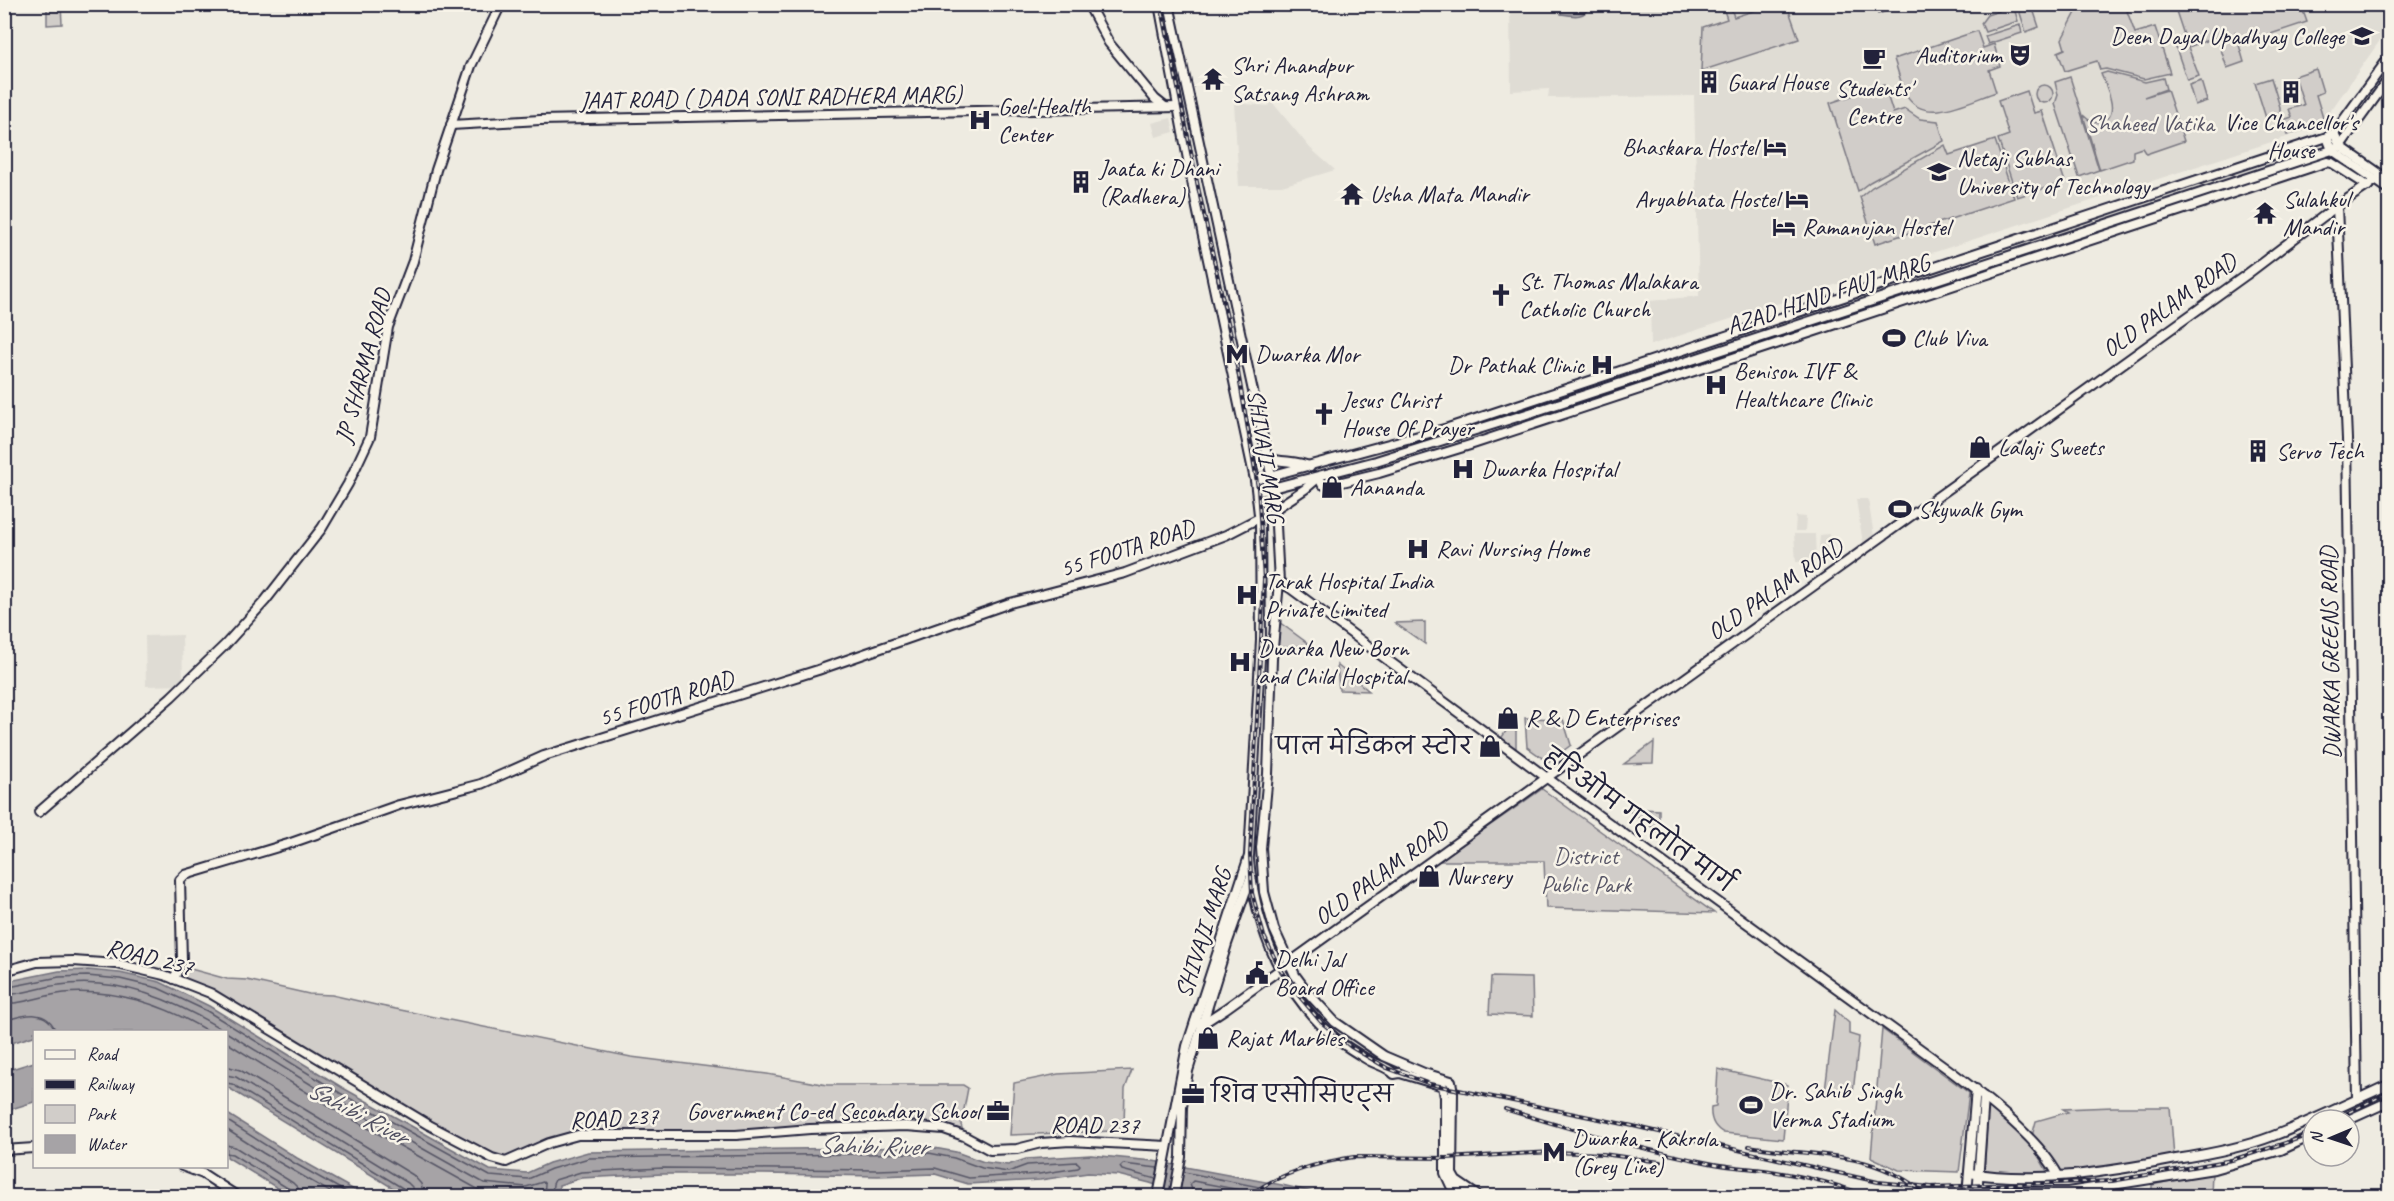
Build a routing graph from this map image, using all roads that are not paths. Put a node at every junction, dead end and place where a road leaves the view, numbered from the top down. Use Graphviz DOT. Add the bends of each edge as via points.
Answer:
graph roads {
  1 [pos="501,4"];
  2 [pos="1088,4"];
  3 [pos="1159,4"];
  4 [pos="1169,4"];
  5 [pos="2390,56"];
  6 [pos="2390,77"];
  7 [pos="1178,107"];
  8 [pos="1165,108"];
  9 [pos="451,125"];
  10 [pos="2330,135"];
  11 [pos="2336,148"];
  12 [pos="1201,153"];
  13 [pos="1189,158"];
  14 [pos="1204,169"];
  15 [pos="1191,175"];
  16 [pos="2376,180"];
  17 [pos="2390,181"];
  18 [pos="2368,186"];
  19 [pos="2390,190"];
  20 [pos="2337,206"];
  21 [pos="1909,289"];
  22 [pos="1912,299"];
  23 [pos="1267,457"];
  24 [pos="1310,466"];
  25 [pos="1272,476"];
  26 [pos="1319,477"];
  27 [pos="1256,480"];
  28 [pos="1274,488"];
  29 [pos="1257,492"];
  30 [pos="1275,509"];
  31 [pos="1259,518"];
  32 [pos="1279,582"];
  33 [pos="1547,778"];
  34 [pos="39,812"];
  35 [pos="1261,848"];
  36 [pos="1249,856"];
  37 [pos="1262,863"];
  38 [pos="1251,876"];
  39 [pos="1290,962"];
  40 [pos="1280,970"];
  41 [pos="4,971"];
  42 [pos="174,979"];
  43 [pos="1198,1023"];
  44 [pos="2390,1084"];
  45 [pos="1976,1089"];
  46 [pos="1984,1097"];
  47 [pos="2357,1099"];
  48 [pos="2390,1101"];
  49 [pos="2361,1114"];
  50 [pos="1449,1136"];
  51 [pos="2301,1141"];
  52 [pos="1167,1146"];
  53 [pos="33,1148"];
  54 [pos="4,1150"];
  55 [pos="185,1168"];
  56 [pos="1973,1174"];
  57 [pos="2058,1175"];
  58 [pos="1967,1195"];
  59 [pos="1977,1195"];
  60 [pos="237,1197"];
  61 [pos="1158,1197"];
  62 [pos="1174,1197"];
  63 [pos="1465,1197"];
  64 [pos="1478,1197"];
  1 -- 9 [label="street, JP SHARMA ROAD" via="471,66"];
  2 -- 8 [label="street" via="1109,43"];
  3 -- 7 [label="street, SHIVAJI MARG"];
  4 -- 12 [label="street, SHIVAJI MARG"];
  5 -- 10 [label="street"];
  6 -- 11 [label="street"];
  7 -- 8 [label="street, JAAT ROAD ( DADA SONI RADHERA MARG)"];
  7 -- 13 [label="street, SHIVAJI MARG"];
  8 -- 9 [label="street, JAAT ROAD ( DADA SONI RADHERA MARG)"];
  9 -- 34 [label="street, JP SHARMA ROAD" via="413,261 389,322 369,437 322,528 225,645"];
  10 -- 11 [label="street"];
  10 -- 24 [label="street, AZAD HIND FAUJ MARG" via="1468,422"];
  11 -- 16 [label="street"];
  11 -- 17 [label="street"];
  11 -- 21 [label="street, AZAD HIND FAUJ MARG"];
  12 -- 13 [label="street"];
  12 -- 14 [label="street, SHIVAJI MARG"];
  13 -- 15 [label="street, SHIVAJI MARG"];
  14 -- 15 [label="street"];
  14 -- 23 [label="street, SHIVAJI MARG"];
  15 -- 27 [label="street, SHIVAJI MARG"];
  16 -- 18 [label="street, OLD PALAM ROAD"];
  16 -- 19 [label="street"];
  18 -- 20 [label="street, OLD PALAM ROAD"];
  18 -- 22 [label="street" via="2327,162"];
  20 -- 33 [label="street, OLD PALAM ROAD"];
  20 -- 47 [label="street, DWARKA GREENS ROAD" via="2347,451"];
  21 -- 22 [label="street"];
  21 -- 26 [label="street, AZAD HIND FAUJ MARG" via="1533,412"];
  22 -- 26 [label="street" via="1379,473 1326,486"];
  23 -- 24 [label="street"];
  23 -- 25 [label="street, SHIVAJI MARG"];
  24 -- 25 [label="street, AZAD HIND FAUJ MARG"];
  25 -- 27 [label="street, AZAD HIND FAUJ MARG"];
  25 -- 28 [label="street, SHIVAJI MARG"];
  26 -- 28 [label="street, AZAD HIND FAUJ MARG"];
  26 -- 30 [label="street"];
  27 -- 29 [label="street, SHIVAJI MARG"];
  28 -- 29 [label="street, AZAD HIND FAUJ MARG"];
  28 -- 30 [label="street, SHIVAJI MARG"];
  29 -- 31 [label="street, SHIVAJI MARG"];
  30 -- 32 [label="street, SHIVAJI MARG"];
  31 -- 36 [label="street, SHIVAJI MARG" via="1261,640"];
  31 -- 42 [label="street, 55 FOOTA ROAD" via="1125,573 1010,603 798,676 544,756 481,784 399,805 185,875 180,880 182,960"];
  32 -- 33 [label="street, हरिओम गहलोत मार्ग"];
  32 -- 35 [label="street, SHIVAJI MARG"];
  33 -- 39 [label="street, OLD PALAM ROAD"];
  33 -- 45 [label="street, हरिओम गहलोत मार्ग"];
  35 -- 36 [label="street"];
  35 -- 37 [label="street, SHIVAJI MARG"];
  36 -- 38 [label="street"];
  36 -- 43 [label="street, SHIVAJI MARG"];
  37 -- 38 [label="street, SHIVAJI MARG"];
  37 -- 39 [label="street, SHIVAJI MARG" via="1264,891 1274,929"];
  38 -- 40 [label="street" via="1257,915"];
  38 -- 43 [label="street, SHIVAJI MARG"];
  39 -- 40 [label="street, OLD PALAM ROAD"];
  39 -- 50 [label="street, SHIVAJI MARG" via="1309,994 1335,1022 1384,1056 1450,1081 1453,1093"];
  40 -- 43 [label="street, OLD PALAM ROAD"];
  40 -- 50 [label="street" via="1304,1006 1339,1041 1394,1074 1443,1086"];
  41 -- 42 [label="street, ROAD 237" via="37,962 88,962 117,964"];
  42 -- 52 [label="street, ROAD 237" via="210,993 429,1125 506,1162 578,1135 736,1135 906,1126 944,1129 990,1150 1070,1141"];
  43 -- 52 [label="street, SHIVAJI MARG" via="1178,1081"];
  43 -- 62 [label="street, SHIVAJI MARG" via="1182,1107 1181,1157"];
  44 -- 47 [label="street"];
  45 -- 46 [label="street, हरिओम गहलोत मार्ग"];
  45 -- 56 [label="street"];
  46 -- 56 [label="street"];
  46 -- 57 [label="street, हरिओम गहलोत मार्ग" via="2048,1157"];
  47 -- 57 [label="street" via="2274,1136 2216,1153 2110,1172"];
  48 -- 49 [label="street"];
  50 -- 63 [label="street" via="1448,1181"];
  50 -- 64 [label="street" via="1454,1178"];
  51 -- 59 [label="street" via="2281,1150 2202,1171 2067,1192"];
  52 -- 61 [label="street, SHIVAJI MARG"];
  53 -- 54 [label="street"];
  55 -- 60 [label="street" via="202,1174"];
  56 -- 57 [label="street"];
  56 -- 58 [label="street"];
  56 -- 59 [label="street"];
  58 -- 59 [label="street"];
}
